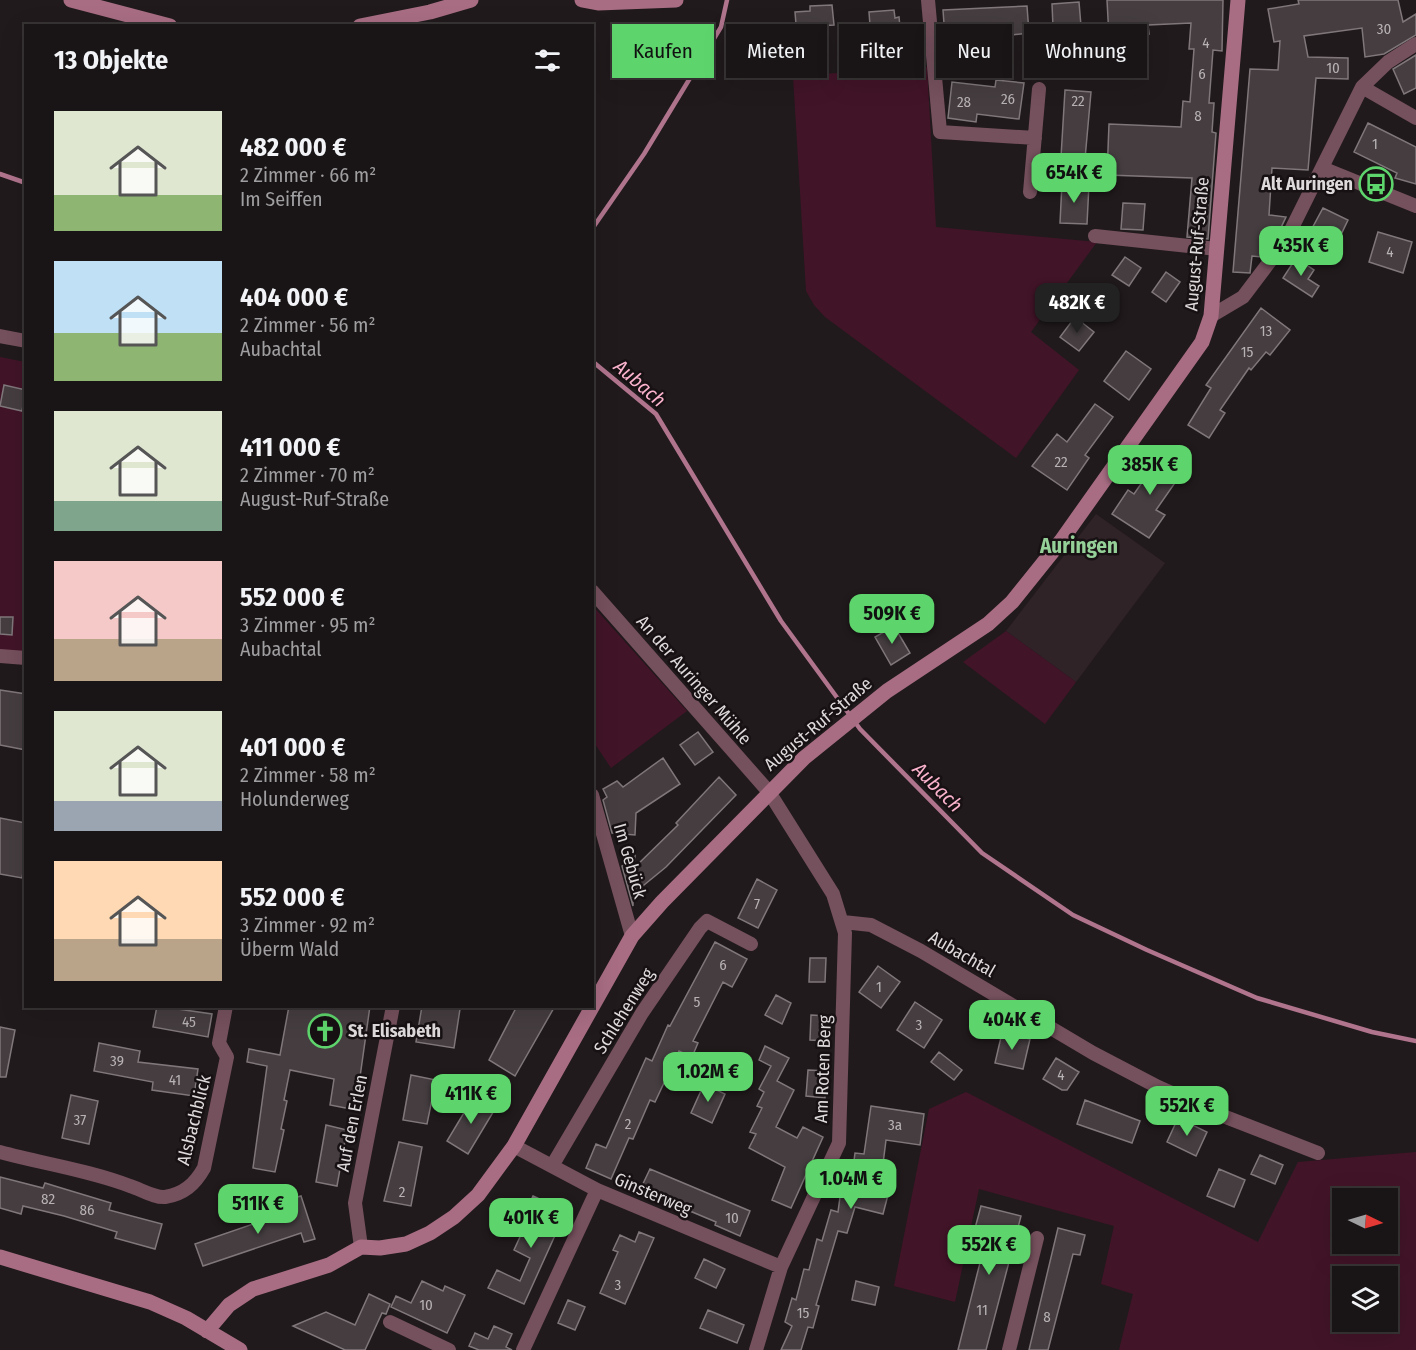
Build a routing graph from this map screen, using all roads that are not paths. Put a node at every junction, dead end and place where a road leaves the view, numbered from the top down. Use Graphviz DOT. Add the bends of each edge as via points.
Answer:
graph roads {
  1 [pos="70,0"];
  2 [pos="471,0"];
  3 [pos="582,0"];
  4 [pos="676,0"];
  5 [pos="928,0"];
  6 [pos="1238,0"];
  7 [pos="607,1"];
  8 [pos="162,24"];
  9 [pos="370,24"];
  10 [pos="1416,44"];
  11 [pos="1362,87"];
  12 [pos="1039,89"];
  13 [pos="1416,118"];
  14 [pos="1035,138"];
  15 [pos="1322,168"];
  16 [pos="1030,192"];
  17 [pos="1416,206"];
  18 [pos="1095,236"];
  19 [pos="1217,249"];
  20 [pos="1210,316"];
  21 [pos="0,336"];
  22 [pos="24,341"];
  23 [pos="594,593"];
  24 [pos="0,656"];
  25 [pos="24,658"];
  26 [pos="770,792"];
  27 [pos="594,802"];
  28 [pos="843,922"];
  29 [pos="632,936"];
  30 [pos="751,944"];
  31 [pos="594,1004"];
  32 [pos="226,1008"];
  33 [pos="393,1008"];
  34 [pos="592,1008"];
  35 [pos="514,1146"];
  36 [pos="0,1152"];
  37 [pos="1318,1153"];
  38 [pos="552,1166"];
  39 [pos="597,1190"];
  40 [pos="1037,1238"];
  41 [pos="361,1246"];
  42 [pos="0,1257"];
  43 [pos="781,1268"];
  44 [pos="390,1323"];
  45 [pos="207,1330"];
  46 [pos="240,1350"];
  47 [pos="449,1350"];
  48 [pos="523,1350"];
  49 [pos="756,1350"];
  50 [pos="1010,1350"];
  1 -- 8 [label="street"];
  2 -- 9 [label="street"];
  3 -- 7 [label="street"];
  4 -- 7 [label="street"];
  5 -- 14 [label="street" via="940,132"];
  6 -- 19 [label="street, August-Ruf-Straße"];
  10 -- 11 [label="street" via="1388,62"];
  11 -- 13 [label="street"];
  11 -- 15 [label="street"];
  12 -- 14 [label="street"];
  14 -- 16 [label="street"];
  15 -- 17 [label="street"];
  15 -- 20 [label="street" via="1279,249 1243,297"];
  18 -- 19 [label="street"];
  19 -- 20 [label="street, August-Ruf-Straße"];
  20 -- 26 [label="street, August-Ruf-Straße" via="1202,342 1012,602 988,624 860,711"];
  21 -- 22 [label="street"];
  23 -- 26 [label="street, An der Auringer Mühle"];
  24 -- 25 [label="street"];
  26 -- 28 [label="street, Am Roten Berg" via="833,894"];
  26 -- 29 [label="street, August-Ruf-Straße"];
  27 -- 29 [label="street, Im Gebück"];
  28 -- 37 [label="street, Aubachtal" via="871,925 921,951 1158,1087"];
  28 -- 43 [label="street, Am Roten Berg" via="839,1143"];
  29 -- 31 [label="street, August-Ruf-Straße"];
  30 -- 38 [label="street, Schlehenweg" via="707,921 700,928 642,1013"];
  32 -- 36 [label="street, Alsbachblick" via="219,1043 227,1057 204,1168 195,1183 162,1198 96,1173 59,1168"];
  33 -- 41 [label="street, Auf den Erlen" via="356,1203"];
  34 -- 35 [label="street, August-Ruf-Straße"];
  35 -- 38 [label="street, Ginsterweg"];
  35 -- 41 [label="street, August-Ruf-Straße" via="478,1195 430,1233 406,1244"];
  38 -- 39 [label="street, Ginsterweg"];
  39 -- 43 [label="street, Ginsterweg"];
  39 -- 48 [label="street"];
  40 -- 50 [label="street"];
  41 -- 45 [label="street" via="329,1265 247,1292"];
  42 -- 45 [label="street" via="150,1302"];
  43 -- 49 [label="street, Am Roten Berg"];
  44 -- 47 [label="street"];
  45 -- 46 [label="street"];
}
